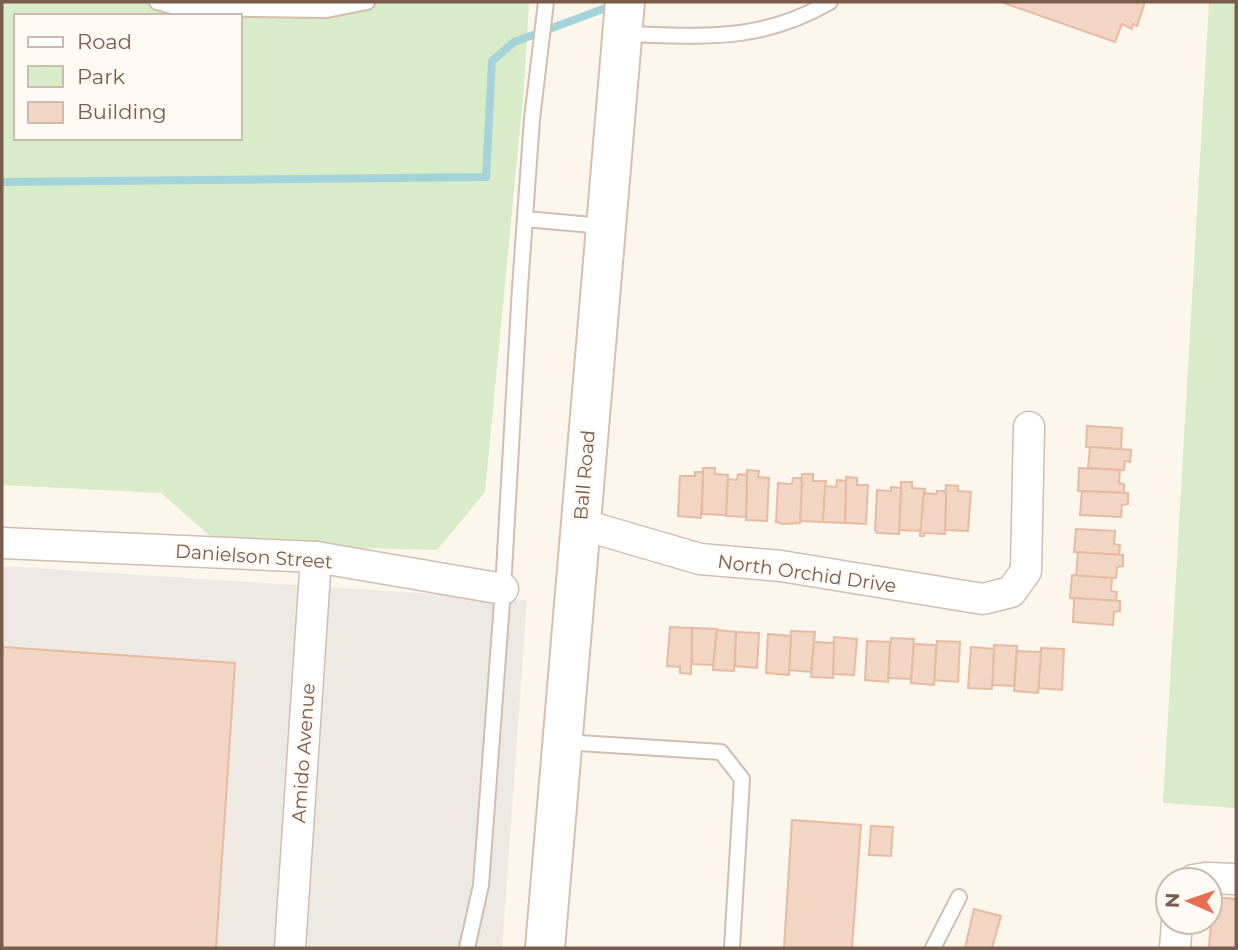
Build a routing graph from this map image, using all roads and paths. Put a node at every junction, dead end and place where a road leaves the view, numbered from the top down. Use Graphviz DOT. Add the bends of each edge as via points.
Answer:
graph roads {
  1 [pos="158,2"];
  2 [pos="367,2"];
  3 [pos="546,2"];
  4 [pos="830,2"];
  5 [pos="623,19"];
  6 [pos="525,219"];
  7 [pos="606,226"];
  8 [pos="1029,427"];
  9 [pos="580,524"];
  10 [pos="2,543"];
  11 [pos="316,557"];
  12 [pos="503,589"];
  13 [pos="561,742"];
  14 [pos="959,897"];
  15 [pos="290,948"];
  16 [pos="467,948"];
  17 [pos="545,948"];
  18 [pos="732,948"];
  19 [pos="933,948"];
  1 -- 2 [label="lane" via="180,8 327,10"];
  3 -- 6 [label="lane"];
  4 -- 5 [label="lane" via="749,34 710,37"];
  5 -- 7 [label="main road, Ball Road"];
  6 -- 7 [label="lane"];
  6 -- 12 [label="lane"];
  7 -- 9 [label="main road, Ball Road"];
  8 -- 9 [label="street, North Orchid Drive" via="1026,571 1011,592 984,599 780,566 700,559"];
  9 -- 13 [label="main road, Ball Road"];
  10 -- 11 [label="street, Danielson Street"];
  11 -- 12 [label="street, Danielson Street"];
  11 -- 15 [label="street, Amido Avenue"];
  12 -- 16 [label="lane" via="481,885"];
  13 -- 17 [label="main road, Ball Road"];
  13 -- 18 [label="lane" via="721,752 742,779"];
  14 -- 19 [label="lane"];
}
